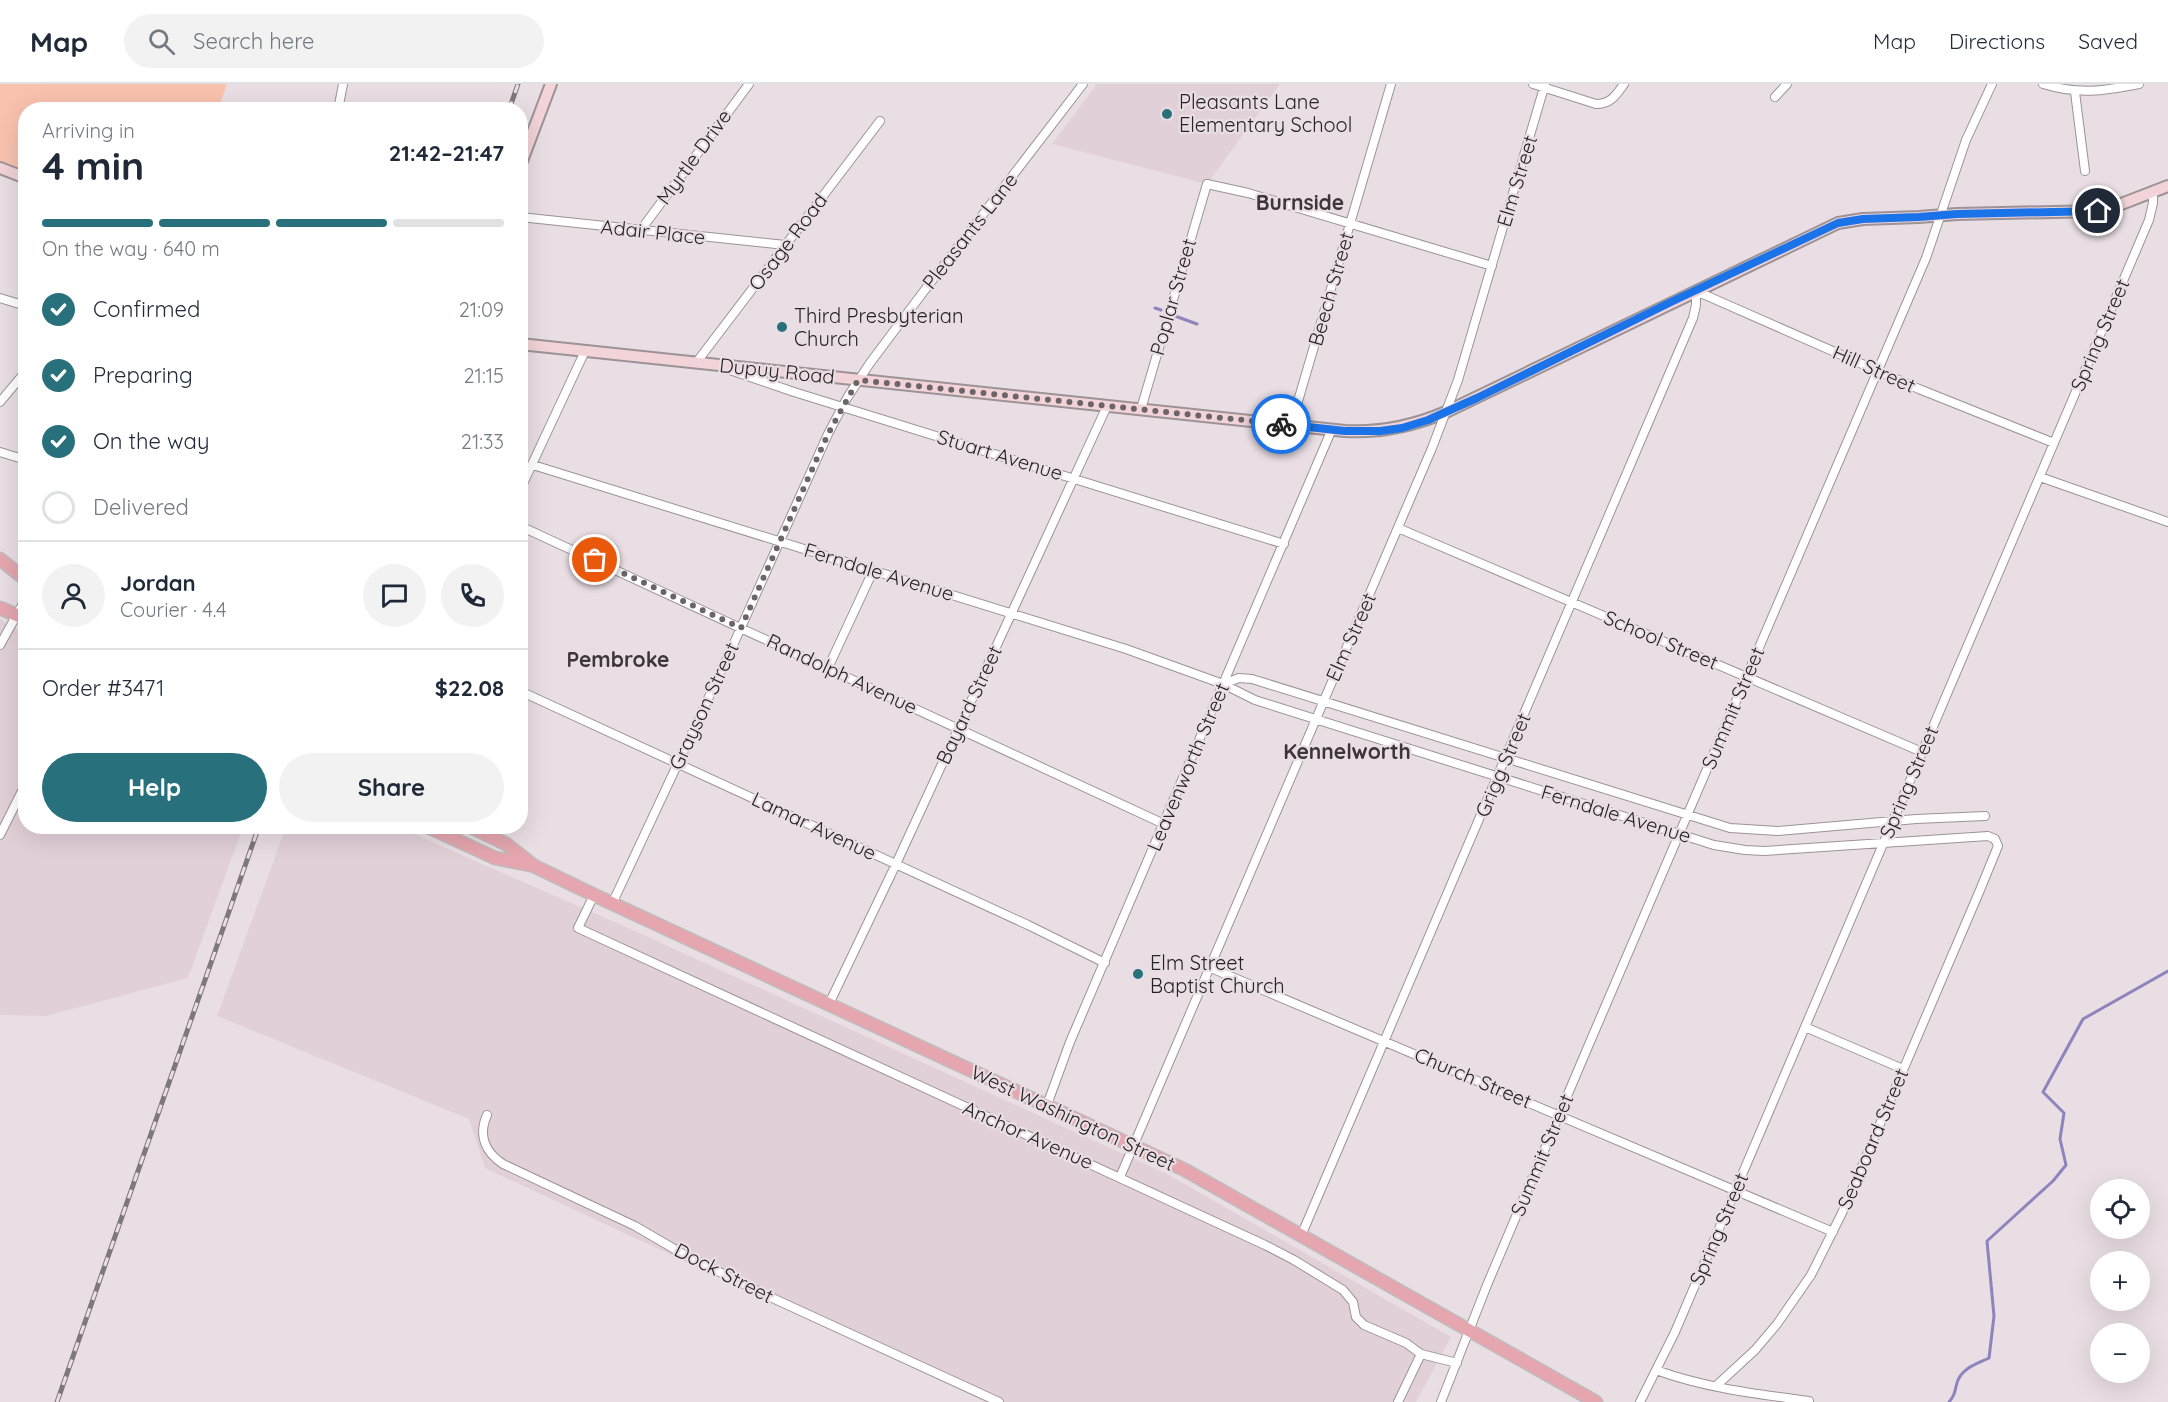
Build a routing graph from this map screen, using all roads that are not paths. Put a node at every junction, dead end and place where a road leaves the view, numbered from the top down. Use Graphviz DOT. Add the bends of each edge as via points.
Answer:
graph roads {
  1 [pos="343,84"];
  2 [pos="551,84"];
  3 [pos="749,84"];
  4 [pos="1083,84"];
  5 [pos="1391,84"];
  6 [pos="1533,84"];
  7 [pos="1624,84"];
  8 [pos="1786,84"];
  9 [pos="1992,84"];
  10 [pos="2043,84"];
  11 [pos="2139,84"];
  12 [pos="1544,86"];
  13 [pos="2056,86"];
  14 [pos="2075,92"];
  15 [pos="1775,97"];
  16 [pos="340,102"];
  17 [pos="880,121"];
  18 [pos="528,145"];
  19 [pos="0,168"];
  20 [pos="2085,171"];
  21 [pos="18,175"];
  22 [pos="2168,186"];
  23 [pos="2153,192"];
  24 [pos="1941,215"];
  25 [pos="528,218"];
  26 [pos="1349,225"];
  27 [pos="640,231"];
  28 [pos="785,245"];
  29 [pos="1492,266"];
  30 [pos="1696,291"];
  31 [pos="0,298"];
  32 [pos="18,304"];
  33 [pos="528,345"];
  34 [pos="585,351"];
  35 [pos="696,363"];
  36 [pos="717,365"];
  37 [pos="1877,371"];
  38 [pos="858,380"];
  39 [pos="18,381"];
  40 [pos="0,402"];
  41 [pos="843,406"];
  42 [pos="1107,406"];
  43 [pos="1141,409"];
  44 [pos="1446,412"];
  45 [pos="1291,425"];
  46 [pos="1332,429"];
  47 [pos="2054,442"];
  48 [pos="0,452"];
  49 [pos="18,458"];
  50 [pos="533,465"];
  51 [pos="528,475"];
  52 [pos="2040,477"];
  53 [pos="1074,478"];
  54 [pos="2166,522"];
  55 [pos="1398,528"];
  56 [pos="528,530"];
  57 [pos="781,541"];
  58 [pos="1284,544"];
  59 [pos="0,559"];
  60 [pos="873,571"];
  61 [pos="18,574"];
  62 [pos="1572,601"];
  63 [pos="0,608"];
  64 [pos="1011,614"];
  65 [pos="18,616"];
  66 [pos="18,621"];
  67 [pos="741,628"];
  68 [pos="0,645"];
  69 [pos="828,668"];
  70 [pos="1747,677"];
  71 [pos="1223,684"];
  72 [pos="528,696"];
  73 [pos="1324,701"];
  74 [pos="1316,719"];
  75 [pos="958,728"];
  76 [pos="1922,752"];
  77 [pos="1506,758"];
  78 [pos="677,763"];
  79 [pos="1498,777"];
  80 [pos="18,799"];
  81 [pos="1688,815"];
  82 [pos="1985,816"];
  83 [pos="1893,821"];
  84 [pos="1164,824"];
  85 [pos="443,834"];
  86 [pos="485,834"];
  87 [pos="1680,834"];
  88 [pos="0,835"];
  89 [pos="1883,843"];
  90 [pos="896,864"];
  91 [pos="534,866"];
  92 [pos="1990,866"];
  93 [pos="594,895"];
  94 [pos="612,904"];
  95 [pos="1106,963"];
  96 [pos="1211,968"];
  97 [pos="829,1004"];
  98 [pos="1805,1027"];
  99 [pos="1385,1040"];
  100 [pos="1903,1069"];
  101 [pos="1047,1106"];
  102 [pos="487,1115"];
  103 [pos="1560,1115"];
  104 [pos="1134,1146"];
  105 [pos="1120,1177"];
  106 [pos="1735,1190"];
  107 [pos="1833,1232"];
  108 [pos="1301,1236"];
  109 [pos="1469,1331"];
  110 [pos="1421,1354"];
  111 [pos="1457,1362"];
  112 [pos="1656,1370"];
  113 [pos="1716,1386"];
  114 [pos="1809,1401"];
  115 [pos="999,1402"];
  116 [pos="1398,1402"];
  117 [pos="1441,1402"];
  118 [pos="1596,1402"];
  119 [pos="1640,1402"];
  1 -- 16 [label="street"];
  2 -- 18 [label="street"];
  3 -- 27 [label="street, Myrtle Drive"];
  4 -- 38 [label="street, Pleasants Lane"];
  5 -- 26 [label="street, Beech Street"];
  6 -- 12 [label="street"];
  7 -- 12 [label="street" via="1614,99 1604,104"];
  8 -- 15 [label="street"];
  9 -- 24 [label="street, Summit Street" via="1966,140"];
  10 -- 13 [label="street"];
  11 -- 14 [label="street"];
  12 -- 29 [label="street, Elm Street"];
  13 -- 14 [label="street"];
  14 -- 20 [label="street"];
  17 -- 28 [label="street, Osage Road"];
  19 -- 21 [label="street"];
  22 -- 23 [label="street, Dupuy Road"];
  23 -- 24 [label="street, Dupuy Road" via="2098,211"];
  23 -- 47 [label="street, Spring Street" via="2149,220"];
  24 -- 30 [label="street, Dupuy Road" via="1838,223"];
  24 -- 37 [label="street, Summit Street"];
  25 -- 27 [label="street, Adair Place"];
  26 -- 29 [label="street"];
  26 -- 43 [label="street, Poplar Street" via="1207,184"];
  26 -- 45 [label="street, Beech Street"];
  27 -- 28 [label="street, Adair Place"];
  28 -- 35 [label="street, Osage Road"];
  29 -- 44 [label="street, Elm Street"];
  30 -- 37 [label="street, Hill Street"];
  30 -- 44 [label="street, Dupuy Road"];
  30 -- 62 [label="street, Grigg Street" via="1693,318"];
  31 -- 32 [label="street"];
  33 -- 34 [label="street, Dupuy Road"];
  34 -- 35 [label="street, Dupuy Road"];
  34 -- 50 [label="street"];
  35 -- 36 [label="street, Dupuy Road"];
  36 -- 38 [label="street, Dupuy Road"];
  36 -- 41 [label="street, Stuart Avenue"];
  37 -- 47 [label="street, Hill Street"];
  37 -- 70 [label="street, Summit Street"];
  38 -- 41 [label="street, Grayson Street"];
  38 -- 42 [label="street, Dupuy Road"];
  39 -- 40 [label="street"];
  41 -- 53 [label="street, Stuart Avenue"];
  41 -- 57 [label="street, Grayson Street"];
  42 -- 43 [label="street, Dupuy Road"];
  42 -- 53 [label="street, Bayard Street"];
  43 -- 45 [label="street, Dupuy Road"];
  44 -- 46 [label="street, Dupuy Road" via="1402,428"];
  44 -- 55 [label="street, Elm Street"];
  45 -- 46 [label="street, Dupuy Road"];
  46 -- 58 [label="street, Leavenworth Street"];
  47 -- 52 [label="street, Spring Street"];
  48 -- 49 [label="street"];
  50 -- 51 [label="street"];
  50 -- 57 [label="street, Ferndale Avenue"];
  52 -- 54 [label="street"];
  52 -- 76 [label="street, Spring Street"];
  53 -- 58 [label="street, Stuart Avenue"];
  53 -- 64 [label="street, Bayard Street"];
  55 -- 62 [label="street, School Street"];
  55 -- 73 [label="street, Elm Street"];
  56 -- 67 [label="street, Randolph Avenue"];
  57 -- 60 [label="street, Ferndale Avenue"];
  57 -- 67 [label="street, Grayson Street"];
  58 -- 71 [label="street, Leavenworth Street"];
  59 -- 61 [label="main road"];
  60 -- 64 [label="street, Ferndale Avenue"];
  60 -- 69 [label="street"];
  62 -- 70 [label="street, School Street"];
  62 -- 77 [label="street, Grigg Street"];
  63 -- 65 [label="main road"];
  64 -- 71 [label="street, Ferndale Avenue"];
  64 -- 75 [label="street, Bayard Street"];
  66 -- 68 [label="street"];
  67 -- 69 [label="street, Randolph Avenue"];
  67 -- 78 [label="street, Grayson Street"];
  69 -- 75 [label="street, Randolph Avenue"];
  70 -- 76 [label="street, School Street"];
  70 -- 81 [label="street, Summit Street"];
  71 -- 73 [label="street, Ferndale Avenue" via="1239,678 1252,679"];
  71 -- 74 [label="street, Ferndale Avenue" via="1255,700"];
  71 -- 84 [label="street, Leavenworth Street"];
  72 -- 78 [label="street, Lamar Avenue"];
  73 -- 74 [label="street, Elm Street"];
  73 -- 77 [label="street, Ferndale Avenue"];
  74 -- 79 [label="street, Ferndale Avenue"];
  74 -- 96 [label="street, Elm Street"];
  75 -- 84 [label="street, Randolph Avenue"];
  75 -- 90 [label="street, Bayard Street"];
  76 -- 83 [label="street, Spring Street"];
  77 -- 79 [label="street, Grigg Street"];
  77 -- 81 [label="street, Ferndale Avenue"];
  78 -- 90 [label="street, Lamar Avenue"];
  78 -- 94 [label="street, Grayson Street"];
  79 -- 87 [label="street, Ferndale Avenue"];
  79 -- 99 [label="street, Grigg Street"];
  80 -- 88 [label="street"];
  81 -- 83 [label="street, Ferndale Avenue" via="1730,828 1763,831"];
  81 -- 87 [label="street, Summit Street"];
  82 -- 83 [label="street, Ferndale Avenue"];
  83 -- 89 [label="street, Spring Street"];
  84 -- 95 [label="street, Leavenworth Street"];
  85 -- 91 [label="main road, West Washington Street" via="495,858"];
  86 -- 91 [label="main road, West Washington Street"];
  87 -- 89 [label="street, Ferndale Avenue" via="1729,848 1764,851"];
  87 -- 103 [label="street, Summit Street"];
  89 -- 92 [label="street, Ferndale Avenue" via="1988,836 1998,846"];
  89 -- 98 [label="street, Spring Street"];
  90 -- 95 [label="street, Lamar Avenue"];
  90 -- 97 [label="street, Bayard Street"];
  91 -- 93 [label="main road, West Washington Street"];
  92 -- 100 [label="street, Seaboard Street"];
  93 -- 94 [label="main road, West Washington Street"];
  93 -- 105 [label="street, Anchor Avenue" via="578,928"];
  94 -- 97 [label="main road, West Washington Street"];
  95 -- 101 [label="street, Leavenworth Street" via="1070,1042"];
  96 -- 99 [label="street, Church Street"];
  96 -- 104 [label="street, Elm Street"];
  97 -- 101 [label="main road, West Washington Street"];
  98 -- 100 [label="street"];
  98 -- 106 [label="street, Spring Street"];
  99 -- 103 [label="street, Church Street"];
  99 -- 108 [label="street, Grigg Street"];
  100 -- 107 [label="street, Seaboard Street"];
  101 -- 104 [label="main road, West Washington Street"];
  102 -- 115 [label="street, Dock Street" via="484,1141 488,1151 503,1164 635,1226 768,1296"];
  103 -- 106 [label="street, Church Street"];
  103 -- 109 [label="street, Summit Street"];
  104 -- 105 [label="street, Elm Street"];
  104 -- 108 [label="main road, West Washington Street" via="1185,1170"];
  105 -- 110 [label="street, Anchor Avenue" via="1294,1260 1349,1295 1356,1317 1364,1325 1406,1343"];
  106 -- 107 [label="street, Church Street"];
  106 -- 112 [label="street, Spring Street"];
  107 -- 113 [label="street, Seaboard Street" via="1811,1275 1777,1324"];
  108 -- 109 [label="main road, West Washington Street"];
  109 -- 111 [label="street, Summit Street"];
  109 -- 118 [label="main road, West Washington Street"];
  110 -- 111 [label="street, Anchor Avenue"];
  110 -- 116 [label="street"];
  111 -- 117 [label="street, Summit Street"];
  112 -- 113 [label="street"];
  112 -- 119 [label="street, Spring Street"];
  113 -- 114 [label="street"];
}
